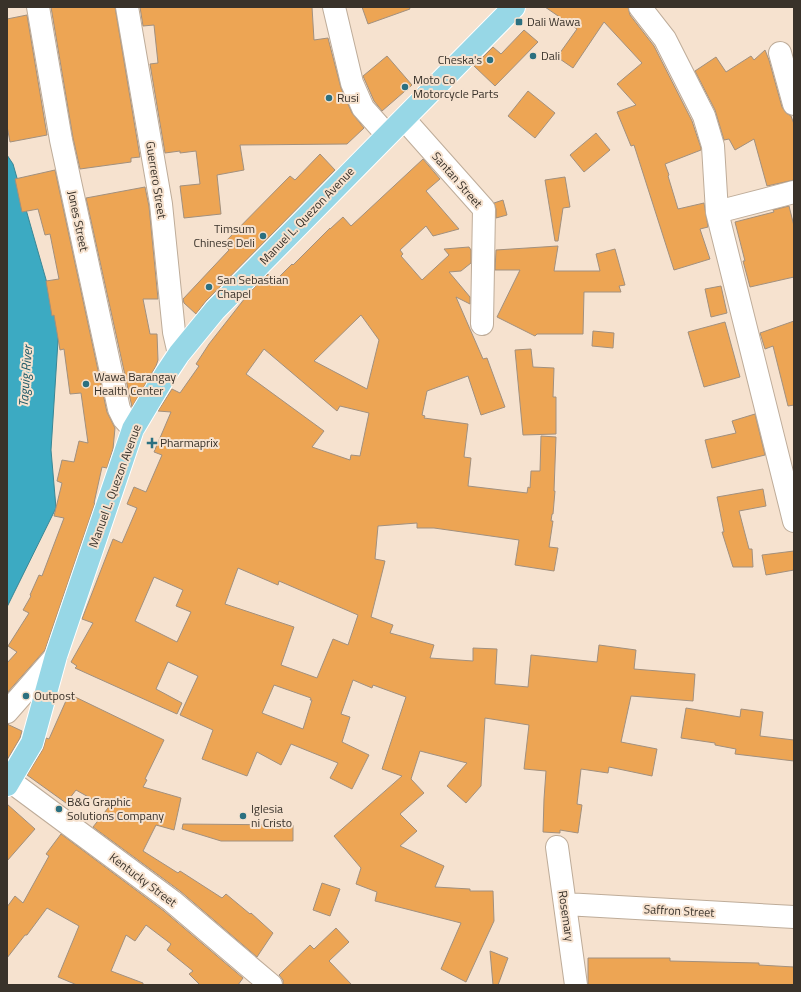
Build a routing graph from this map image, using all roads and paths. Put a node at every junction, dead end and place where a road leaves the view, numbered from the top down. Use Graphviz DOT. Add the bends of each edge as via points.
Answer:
graph roads {
  1 [pos="38,7"];
  2 [pos="126,7"];
  3 [pos="334,7"];
  4 [pos="514,7"];
  5 [pos="640,7"];
  6 [pos="780,53"];
  7 [pos="794,104"];
  8 [pos="404,119"];
  9 [pos="387,135"];
  10 [pos="794,192"];
  11 [pos="717,212"];
  12 [pos="482,324"];
  13 [pos="179,354"];
  14 [pos="133,429"];
  15 [pos="794,521"];
  16 [pos="56,656"];
  17 [pos="7,712"];
  18 [pos="9,783"];
  19 [pos="557,847"];
  20 [pos="565,904"];
  21 [pos="794,917"];
  22 [pos="272,985"];
  23 [pos="576,985"];
  1 -- 14 [label="street, Jones Street" via="61,140 119,410"];
  2 -- 13 [label="street, Guerrero Street" via="161,204 174,332"];
  3 -- 9 [label="street" via="352,83 364,108"];
  4 -- 8 [label="main road, Manuel L. Quezon Avenue"];
  5 -- 11 [label="street" via="665,39 704,116 714,146"];
  6 -- 7 [label="street"];
  8 -- 9 [label="main road, Manuel L. Quezon Avenue"];
  8 -- 12 [label="street, Santan Street" via="484,209"];
  9 -- 13 [label="main road, Manuel L. Quezon Avenue" via="215,310"];
  10 -- 11 [label="street"];
  11 -- 15 [label="street"];
  13 -- 14 [label="main road, Manuel L. Quezon Avenue"];
  14 -- 16 [label="main road, Manuel L. Quezon Avenue"];
  16 -- 17 [label="street"];
  16 -- 18 [label="main road, Manuel L. Quezon Avenue" via="32,743"];
  18 -- 22 [label="street, Kentucky Street" via="172,901"];
  19 -- 20 [label="street, Rosemary"];
  20 -- 21 [label="street, Saffron Street"];
  20 -- 23 [label="street, Rosemary"];
}
